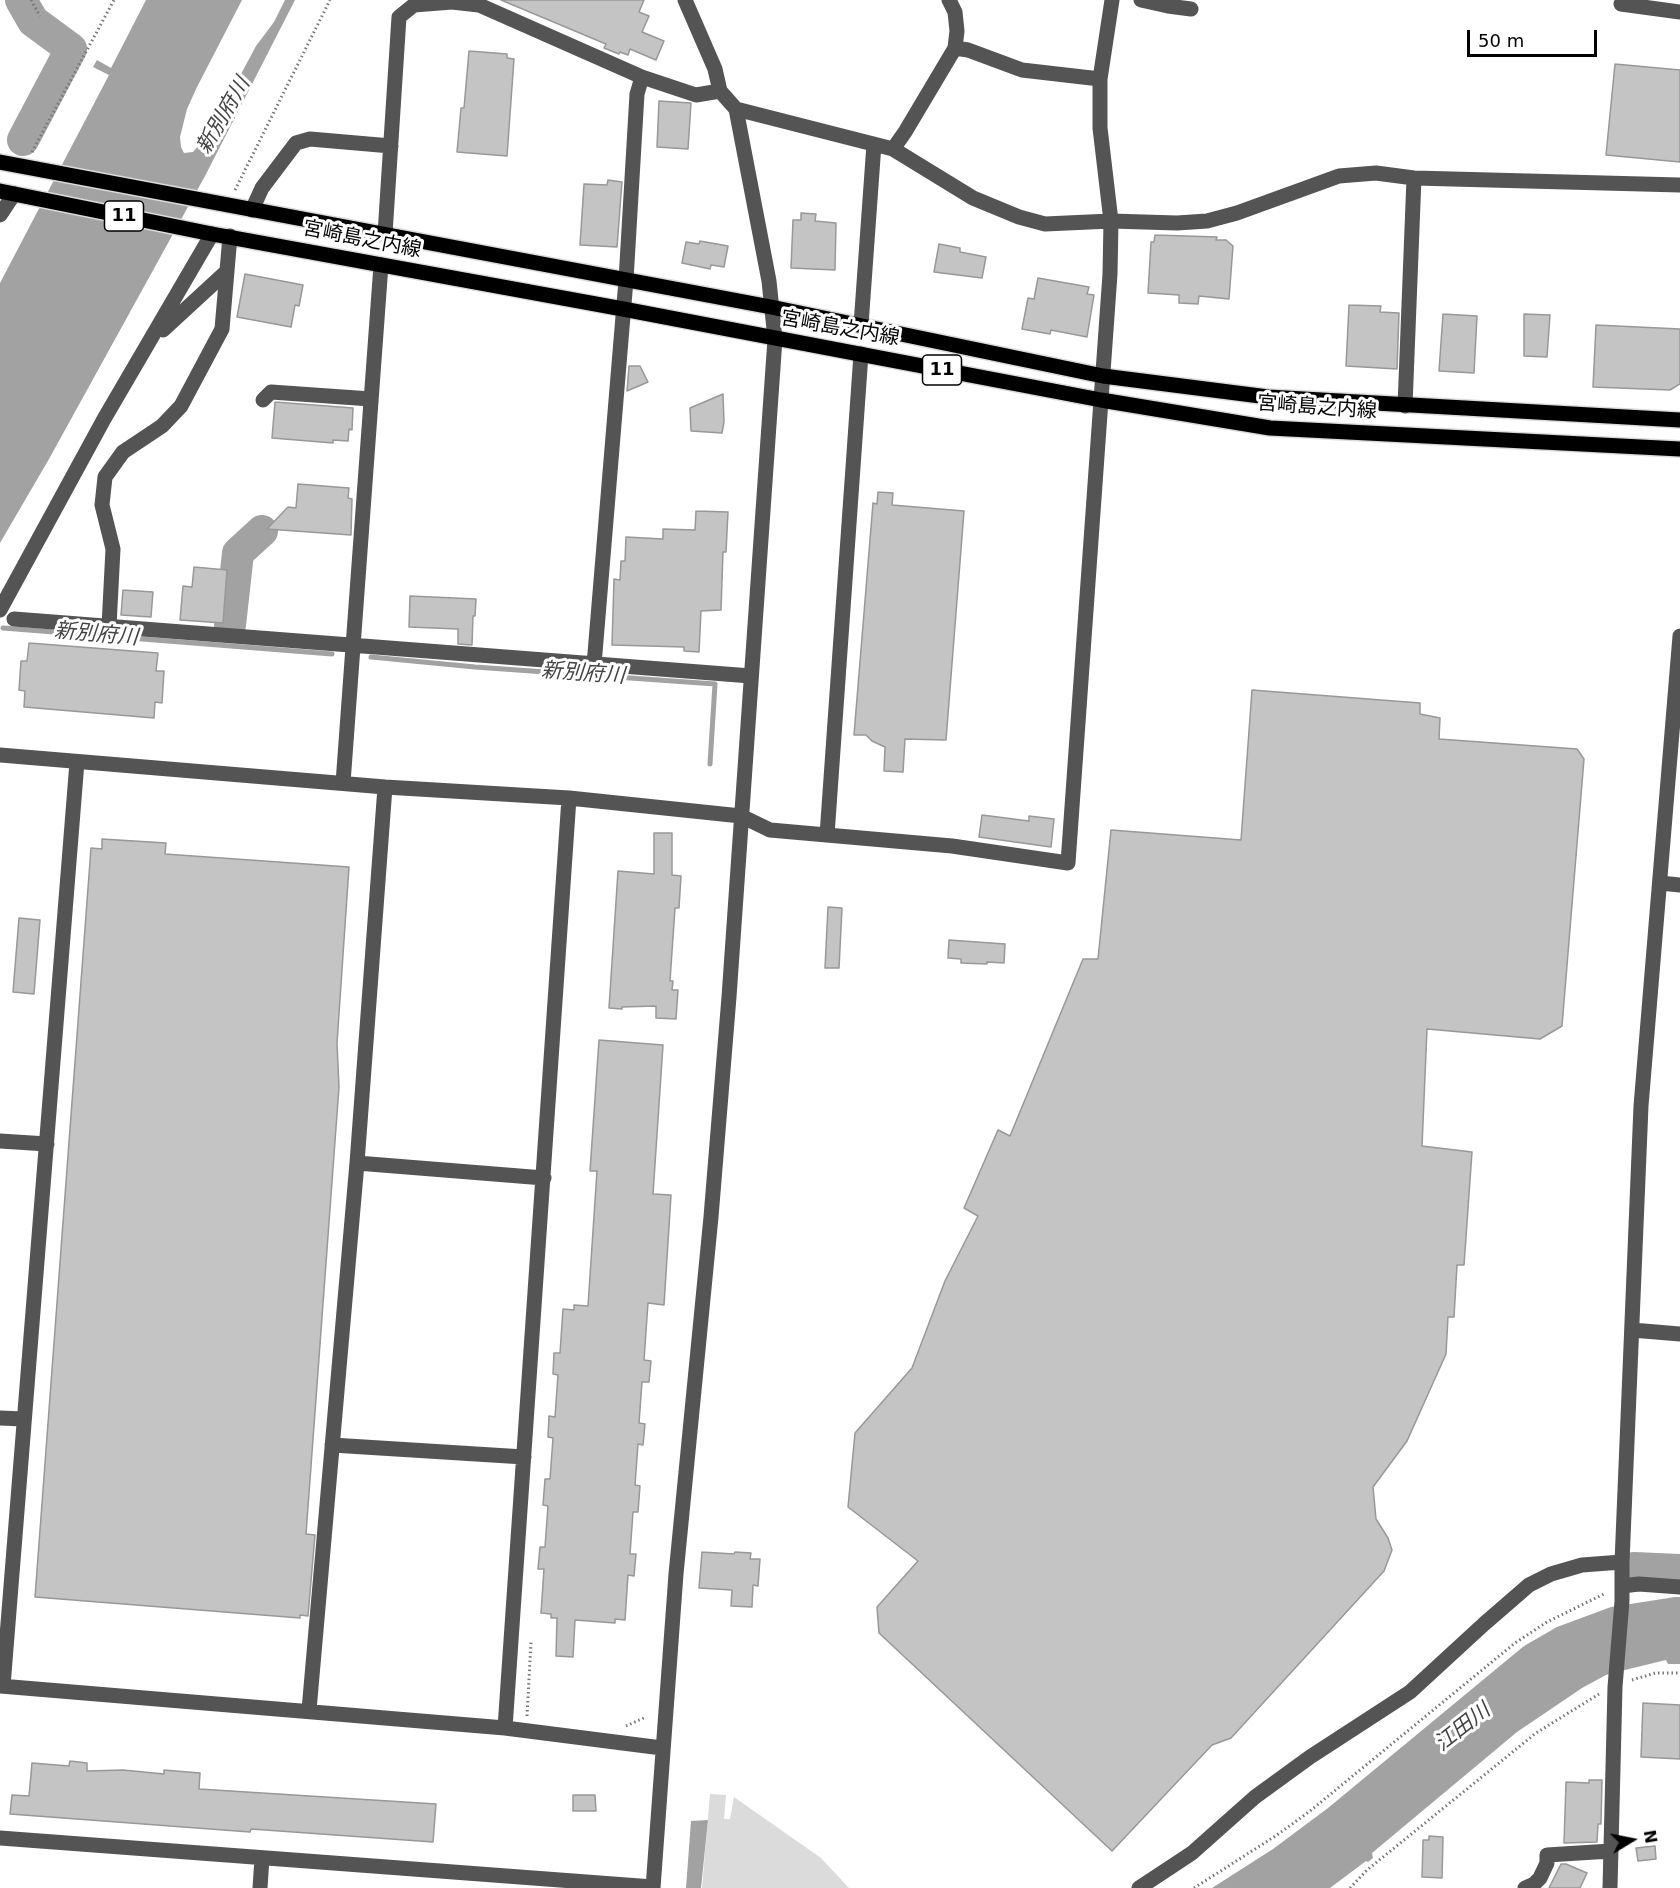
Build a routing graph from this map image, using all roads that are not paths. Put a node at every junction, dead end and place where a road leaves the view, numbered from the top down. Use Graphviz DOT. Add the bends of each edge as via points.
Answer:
graph roads {
  1 [pos="685,0"];
  2 [pos="949,0"];
  3 [pos="1112,0"];
  4 [pos="1141,0"];
  5 [pos="479,2"];
  6 [pos="1621,4"];
  7 [pos="1191,9"];
  8 [pos="1680,12"];
  9 [pos="955,48"];
  10 [pos="642,76"];
  11 [pos="1100,79"];
  12 [pos="720,91"];
  13 [pos="736,109"];
  14 [pos="874,144"];
  15 [pos="391,146"];
  16 [pos="892,149"];
  17 [pos="0,162"];
  18 [pos="1414,178"];
  19 [pos="1680,185"];
  20 [pos="7,192"];
  21 [pos="252,210"];
  22 [pos="0,215"];
  23 [pos="1111,221"];
  24 [pos="212,234"];
  25 [pos="385,234"];
  26 [pos="230,236"];
  27 [pos="381,265"];
  28 [pos="226,272"];
  29 [pos="626,280"];
  30 [pos="771,307"];
  31 [pos="623,309"];
  32 [pos="861,325"];
  33 [pos="155,334"];
  34 [pos="775,339"];
  35 [pos="861,354"];
  36 [pos="1103,376"];
  37 [pos="371,399"];
  38 [pos="263,400"];
  39 [pos="1101,400"];
  40 [pos="1405,406"];
  41 [pos="1680,420"];
  42 [pos="1680,449"];
  43 [pos="0,610"];
  44 [pos="14,619"];
  45 [pos="109,626"];
  46 [pos="1680,636"];
  47 [pos="352,646"];
  48 [pos="594,665"];
  49 [pos="751,676"];
  50 [pos="0,755"];
  51 [pos="77,762"];
  52 [pos="342,783"];
  53 [pos="385,787"];
  54 [pos="569,798"];
  55 [pos="741,816"];
  56 [pos="827,835"];
  57 [pos="1660,883"];
  58 [pos="1680,885"];
  59 [pos="0,1141"];
  60 [pos="46,1144"];
  61 [pos="357,1163"];
  62 [pos="544,1178"];
  63 [pos="1632,1330"];
  64 [pos="1680,1334"];
  65 [pos="0,1418"];
  66 [pos="24,1419"];
  67 [pos="332,1445"];
  68 [pos="524,1457"];
  69 [pos="1622,1562"];
  70 [pos="1680,1587"];
  71 [pos="1622,1593"];
  72 [pos="1,1686"];
  73 [pos="309,1710"];
  74 [pos="505,1728"];
  75 [pos="662,1748"];
  76 [pos="0,1838"];
  77 [pos="1611,1851"];
  78 [pos="262,1858"];
  79 [pos="260,1888"];
  80 [pos="653,1888"];
  81 [pos="1139,1888"];
  82 [pos="1525,1888"];
  83 [pos="1610,1888"];
  1 -- 12 [label="street" via="715,69"];
  2 -- 9 [label="street" via="955,12"];
  3 -- 11 [label="street"];
  4 -- 7 [label="street"];
  5 -- 10 [label="street"];
  5 -- 15 [label="street" via="414,5 399,17"];
  6 -- 8 [label="street"];
  9 -- 11 [label="street" via="1022,70"];
  9 -- 16 [label="street"];
  10 -- 12 [label="street" via="696,95"];
  10 -- 29 [label="street" via="637,93"];
  11 -- 23 [label="street" via="1100,128"];
  12 -- 13 [label="street"];
  13 -- 14 [label="street"];
  13 -- 30 [label="street"];
  14 -- 16 [label="street"];
  14 -- 32 [label="street"];
  15 -- 21 [label="street" via="310,139 296,143 262,188"];
  15 -- 25 [label="street"];
  16 -- 23 [label="street" via="973,198 1019,216 1045,224"];
  17 -- 21 [label="main road, 宮崎島之内線 / 11"];
  18 -- 19 [label="street"];
  18 -- 23 [label="street" via="1376,173 1339,176 1207,221"];
  18 -- 40 [label="street"];
  20 -- 22 [label="street"];
  20 -- 24 [label="main road, 宮崎島之内線 / 11"];
  21 -- 25 [label="main road, 宮崎島之内線 / 11"];
  23 -- 36 [label="street"];
  24 -- 26 [label="main road, 宮崎島之内線 / 11"];
  24 -- 33 [label="street"];
  25 -- 29 [label="main road, 宮崎島之内線 / 11"];
  26 -- 27 [label="main road, 宮崎島之内線 / 11"];
  26 -- 28 [label="street"];
  27 -- 31 [label="main road, 宮崎島之内線 / 11"];
  27 -- 37 [label="street"];
  28 -- 33 [label="street"];
  28 -- 45 [label="street" via="222,329 181,406 162,426 123,452 105,477 102,505 113,549"];
  29 -- 30 [label="main road, 宮崎島之内線 / 11"];
  29 -- 31 [label="street"];
  30 -- 32 [label="main road, 宮崎島之内線 / 11"];
  30 -- 34 [label="street"];
  31 -- 34 [label="main road, 宮崎島之内線 / 11"];
  31 -- 48 [label="street"];
  32 -- 36 [label="main road, 宮崎島之内線 / 11"];
  33 -- 43 [label="street"];
  34 -- 35 [label="main road, 宮崎島之内線 / 11"];
  34 -- 49 [label="street"];
  35 -- 39 [label="main road, 宮崎島之内線 / 11"];
  35 -- 56 [label="street"];
  36 -- 39 [label="street"];
  36 -- 40 [label="main road, 宮崎島之内線 / 11" via="1268,397"];
  37 -- 38 [label="street" via="271,393"];
  37 -- 47 [label="street"];
  39 -- 42 [label="main road, 宮崎島之内線 / 11" via="1270,428"];
  39 -- 56 [label="street" via="1068,863 952,846"];
  40 -- 41 [label="main road, 宮崎島之内線 / 11"];
  44 -- 45 [label="street"];
  45 -- 47 [label="street"];
  46 -- 57 [label="street"];
  47 -- 48 [label="street"];
  47 -- 52 [label="street"];
  48 -- 49 [label="street"];
  49 -- 55 [label="street"];
  50 -- 51 [label="street"];
  51 -- 52 [label="street"];
  51 -- 60 [label="street"];
  52 -- 53 [label="street"];
  53 -- 54 [label="street"];
  53 -- 61 [label="street"];
  54 -- 55 [label="street"];
  54 -- 62 [label="street"];
  55 -- 56 [label="street" via="770,830"];
  55 -- 75 [label="street" via="713,1194"];
  57 -- 58 [label="street"];
  57 -- 63 [label="street" via="1641,1106"];
  59 -- 60 [label="street"];
  60 -- 66 [label="street"];
  61 -- 62 [label="street"];
  61 -- 67 [label="street"];
  62 -- 68 [label="street"];
  63 -- 64 [label="street"];
  63 -- 69 [label="street"];
  65 -- 66 [label="street"];
  66 -- 72 [label="street"];
  67 -- 68 [label="street"];
  67 -- 73 [label="street"];
  68 -- 74 [label="street"];
  69 -- 71 [label="street"];
  69 -- 81 [label="street" via="1582,1565 1551,1574 1529,1586 1410,1692 1310,1757 1255,1797 1192,1853"];
  70 -- 71 [label="street" via="1639,1584"];
  71 -- 77 [label="street"];
  72 -- 73 [label="street"];
  73 -- 74 [label="street"];
  74 -- 75 [label="street"];
  75 -- 80 [label="street"];
  76 -- 78 [label="street"];
  77 -- 82 [label="street" via="1547,1855 1545,1871"];
  77 -- 83 [label="street"];
  78 -- 79 [label="street"];
  78 -- 80 [label="street"];
}
